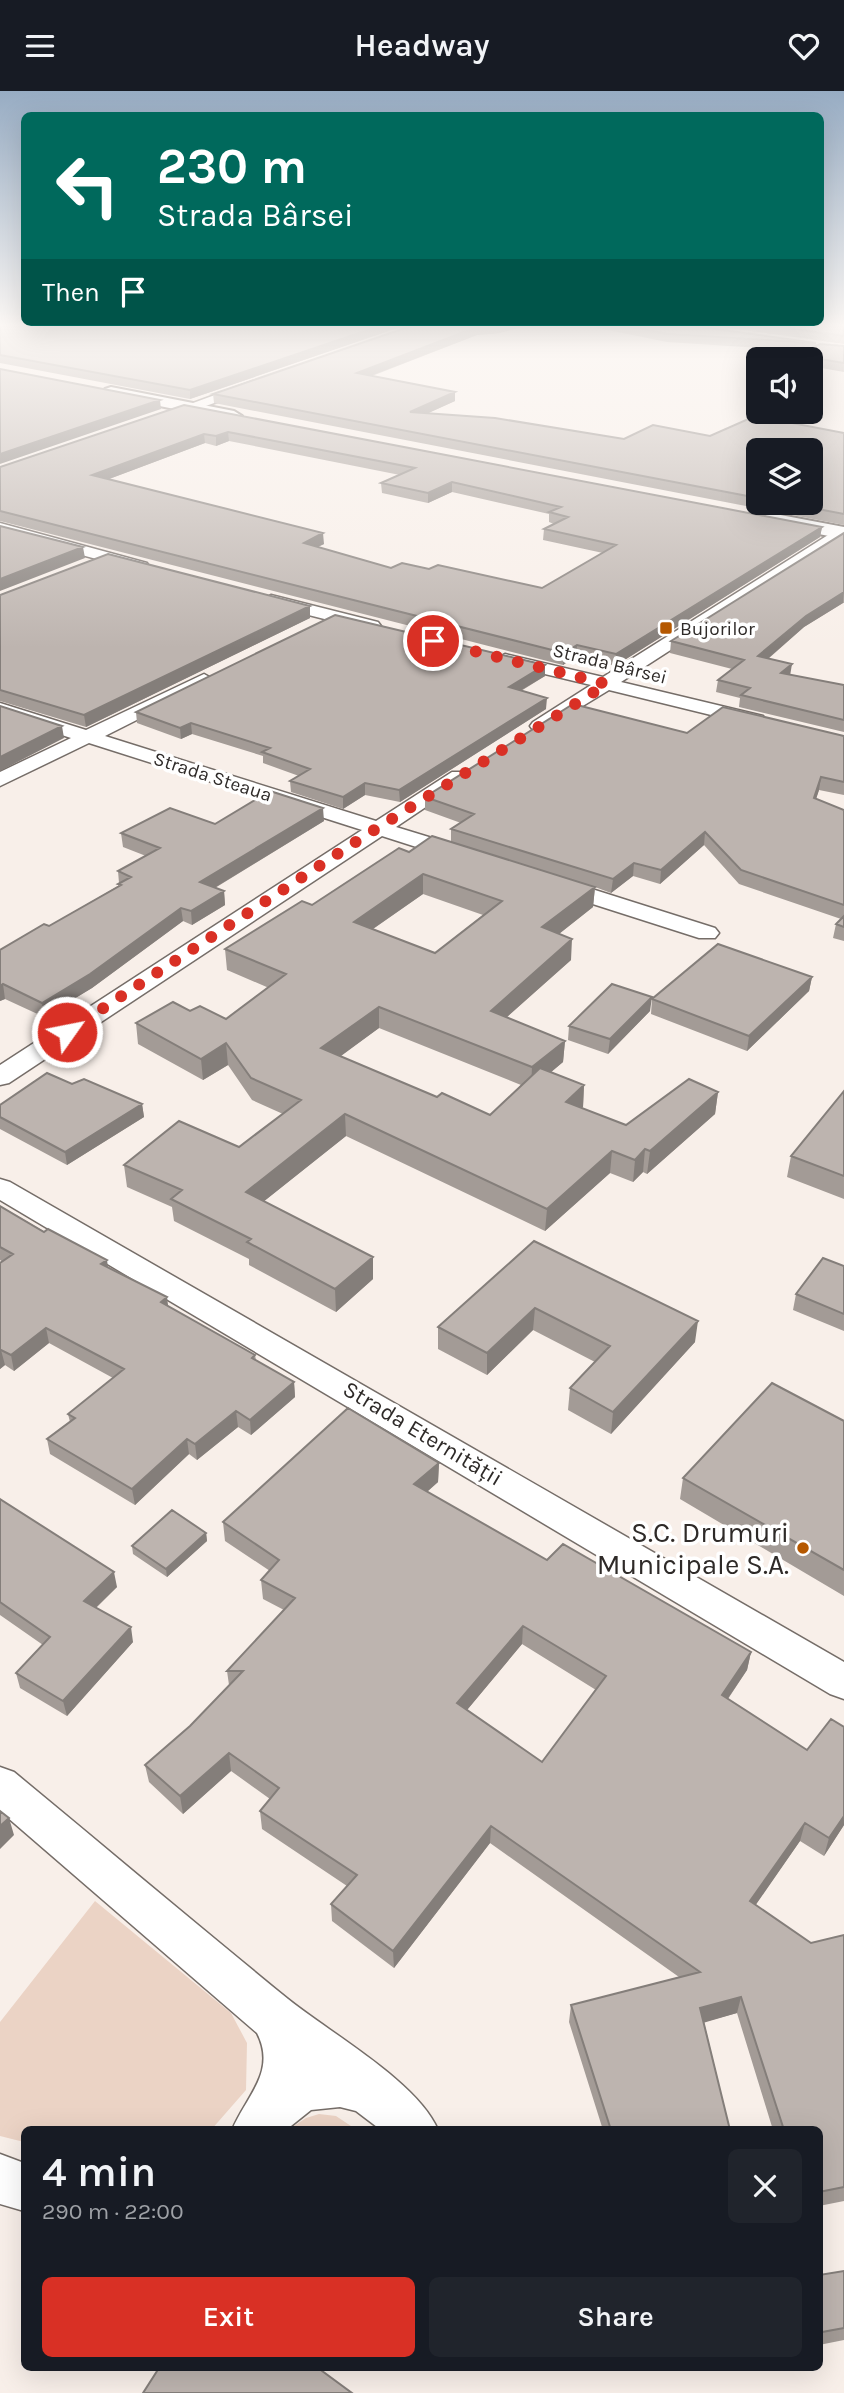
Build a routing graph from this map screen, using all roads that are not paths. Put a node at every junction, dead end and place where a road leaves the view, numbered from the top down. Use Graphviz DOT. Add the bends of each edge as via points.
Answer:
graph roads {
  1 [pos="749,515"];
  2 [pos="0,528"];
  3 [pos="843,532"];
  4 [pos="107,557"];
  5 [pos="83,567"];
  6 [pos="160,571"];
  7 [pos="253,595"];
  8 [pos="333,616"];
  9 [pos="308,628"];
  10 [pos="385,629"];
  11 [pos="490,655"];
  12 [pos="220,671"];
  13 [pos="607,684"];
  14 [pos="0,709"];
  15 [pos="778,725"];
  16 [pos="525,735"];
  17 [pos="87,736"];
  18 [pos="478,765"];
  19 [pos="0,780"];
  20 [pos="377,828"];
  21 [pos="485,862"];
  22 [pos="536,879"];
  23 [pos="707,933"];
  24 [pos="0,1077"];
  25 [pos="0,1188"];
  26 [pos="844,1682"];
  27 [pos="0,1785"];
  28 [pos="274,2017"];
  29 [pos="375,2094"];
  30 [pos="261,2123"];
  31 [pos="410,2126"];
  32 [pos="0,2179"];
  33 [pos="21,2186"];
  1 -- 3 [label="main road"];
  2 -- 4 [label="street"];
  3 -- 13 [label="street"];
  4 -- 5 [label="street"];
  4 -- 6 [label="street"];
  7 -- 8 [label="street"];
  8 -- 9 [label="street"];
  8 -- 10 [label="street"];
  11 -- 13 [label="street, Strada Bârsei"];
  12 -- 17 [label="street"];
  13 -- 15 [label="street, Strada Bârsei"];
  13 -- 16 [label="street"];
  14 -- 17 [label="street, Strada Steaua"];
  17 -- 19 [label="street"];
  17 -- 20 [label="street, Strada Steaua"];
  18 -- 20 [label="street"];
  20 -- 21 [label="street, Strada Steaua"];
  20 -- 24 [label="street"];
  22 -- 23 [label="street"];
  25 -- 26 [label="street, Strada Eternității"];
  27 -- 28 [label="street"];
  28 -- 29 [label="street"];
  28 -- 30 [label="street" via="286,2036 290,2055 287,2075"];
  29 -- 30 [label="street" via="351,2085 312,2085 287,2096"];
  29 -- 31 [label="street"];
  32 -- 33 [label="street"];
}
